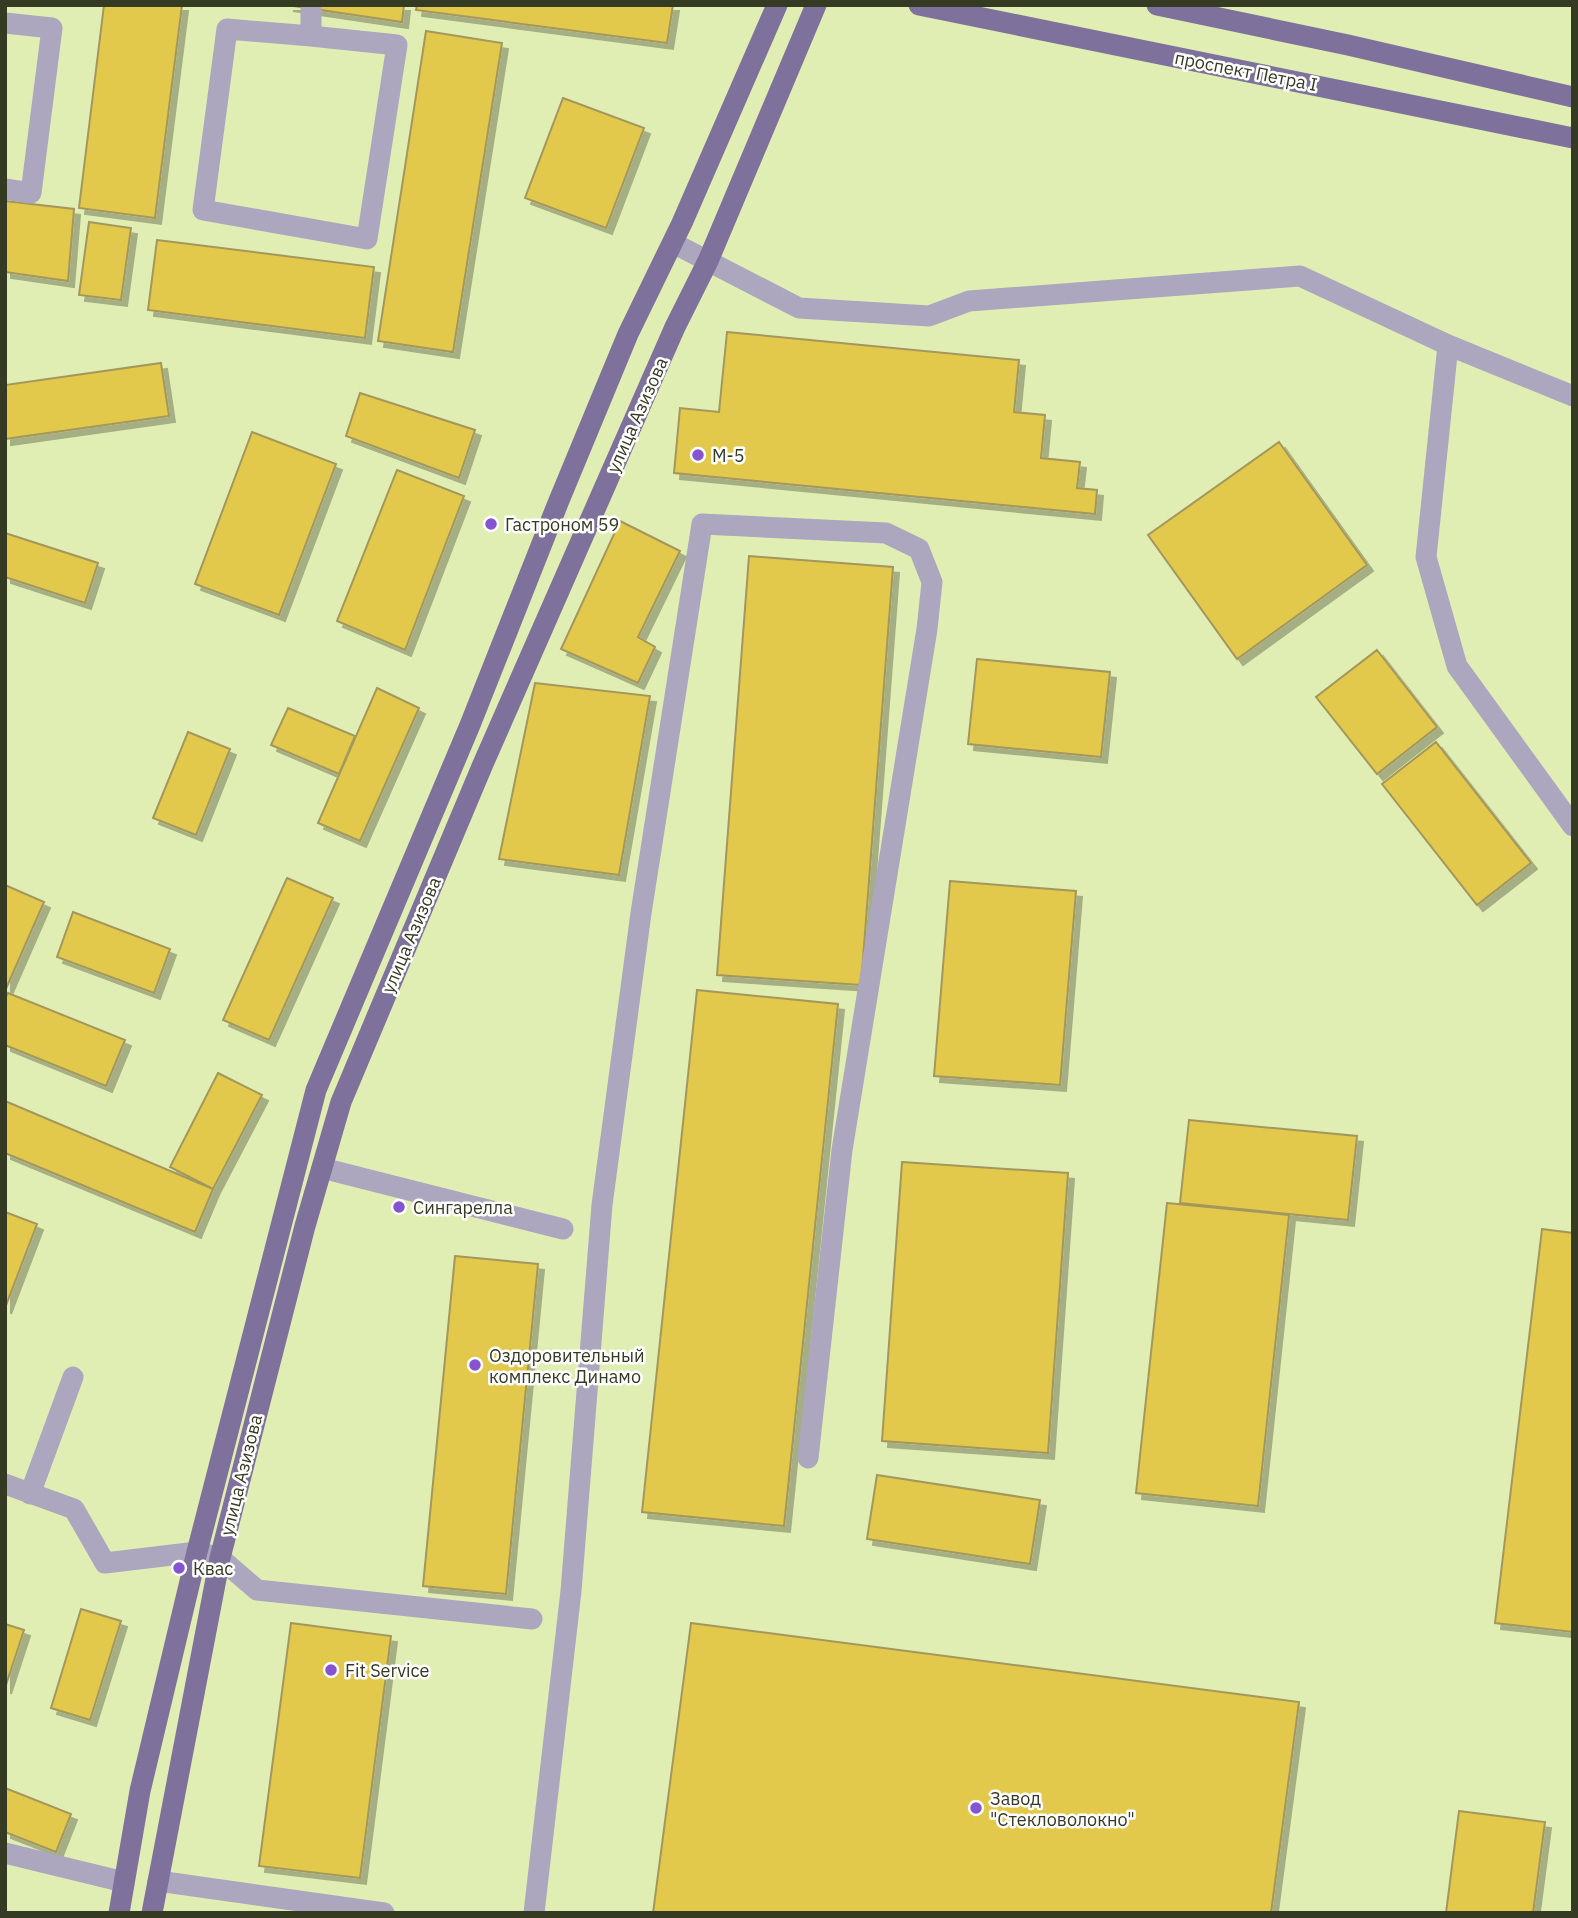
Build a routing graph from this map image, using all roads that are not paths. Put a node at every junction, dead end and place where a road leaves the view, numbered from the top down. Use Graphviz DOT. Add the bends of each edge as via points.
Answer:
graph roads {
  1 [pos="777,5"];
  2 [pos="816,5"];
  3 [pos="919,5"];
  4 [pos="1157,5"];
  5 [pos="311,9"];
  6 [pos="5,23"];
  7 [pos="311,36"];
  8 [pos="1573,97"];
  9 [pos="1573,138"];
  10 [pos="5,189"];
  11 [pos="673,243"];
  12 [pos="708,261"];
  13 [pos="1448,345"];
  14 [pos="1573,396"];
  15 [pos="1573,826"];
  16 [pos="322,1168"];
  17 [pos="563,1229"];
  18 [pos="73,1377"];
  19 [pos="808,1458"];
  20 [pos="5,1485"];
  21 [pos="30,1494"];
  22 [pos="197,1552"];
  23 [pos="220,1558"];
  24 [pos="532,1619"];
  25 [pos="5,1853"];
  26 [pos="158,1881"];
  27 [pos="124,1882"];
  28 [pos="119,1913"];
  29 [pos="152,1913"];
  30 [pos="384,1913"];
  31 [pos="534,1913"];
  1 -- 11 [label="main road, улица Азизова"];
  2 -- 12 [label="main road, улица Азизова"];
  3 -- 9 [label="main road, проспект Петра I"];
  4 -- 8 [label="main road"];
  5 -- 7 [label="street"];
  6 -- 10 [label="street" via="52,29 31,193"];
  7 -- 7 [label="street" via="397,45 367,239 203,210 227,29"];
  11 -- 12 [label="street"];
  11 -- 22 [label="main road, улица Азизова" via="628,334 316,1090"];
  12 -- 13 [label="street" via="799,308 929,316 969,302 1300,276"];
  12 -- 16 [label="main road, улица Азизова" via="483,764 341,1102"];
  13 -- 14 [label="street"];
  13 -- 15 [label="street" via="1426,557 1457,666"];
  16 -- 17 [label="street"];
  16 -- 23 [label="main road, улица Азизова"];
  18 -- 21 [label="street"];
  19 -- 31 [label="street" via="842,1150 932,582 919,550 886,533 702,524 641,913 602,1205 571,1591"];
  20 -- 21 [label="street"];
  21 -- 22 [label="street" via="74,1509 106,1563"];
  22 -- 23 [label="street"];
  22 -- 27 [label="main road, улица Азизова" via="140,1791"];
  23 -- 24 [label="street" via="257,1590"];
  23 -- 26 [label="main road, улица Азизова"];
  25 -- 27 [label="street"];
  26 -- 29 [label="main road, улица Азизова"];
  26 -- 30 [label="street"];
  27 -- 28 [label="main road, улица Азизова"];
}
